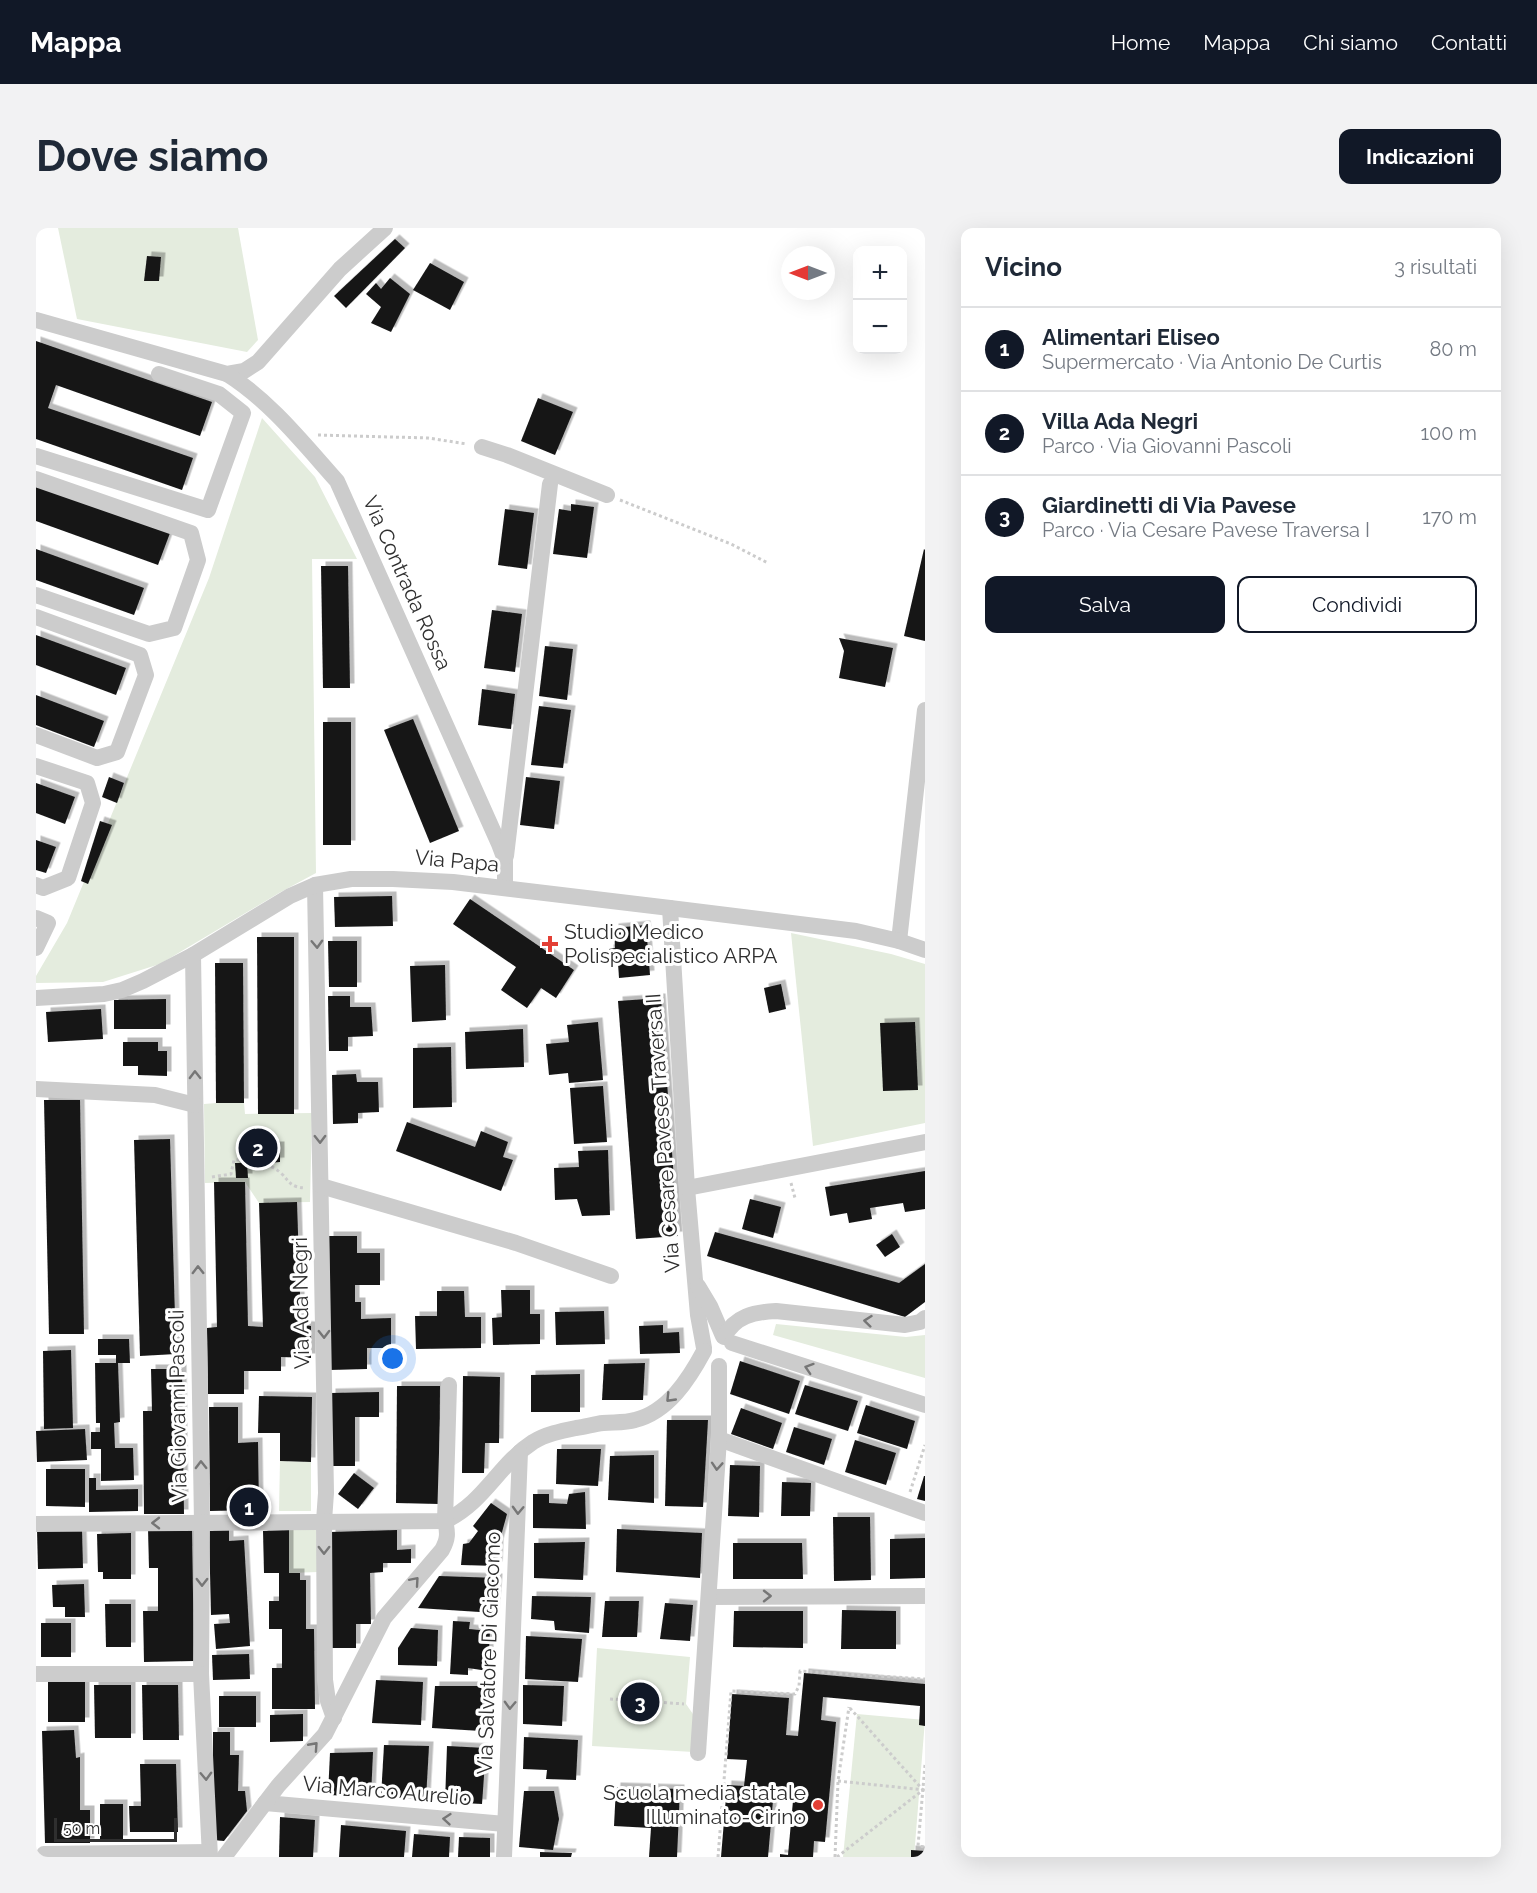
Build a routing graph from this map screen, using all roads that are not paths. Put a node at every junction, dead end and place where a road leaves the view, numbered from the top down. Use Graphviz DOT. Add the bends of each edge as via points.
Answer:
graph roads {
  1 [pos="385,228"];
  2 [pos="36,320"];
  3 [pos="159,374"];
  4 [pos="227,374"];
  5 [pos="482,447"];
  6 [pos="36,456"];
  7 [pos="36,479"];
  8 [pos="550,484"];
  9 [pos="607,495"];
  10 [pos="36,595"];
  11 [pos="36,617"];
  12 [pos="925,710"];
  13 [pos="36,735"];
  14 [pos="36,766"];
  15 [pos="499,844"];
  16 [pos="505,860"];
  17 [pos="36,885"];
  18 [pos="315,885"];
  19 [pos="505,888"];
  20 [pos="670,908"];
  21 [pos="36,918"];
  22 [pos="899,941"];
  23 [pos="36,948"];
  24 [pos="925,950"];
  25 [pos="193,955"];
  26 [pos="36,998"];
  27 [pos="36,1089"];
  28 [pos="195,1105"];
  29 [pos="925,1142"];
  30 [pos="321,1186"];
  31 [pos="687,1188"];
  32 [pos="611,1276"];
  33 [pos="696,1282"];
  34 [pos="925,1318"];
  35 [pos="726,1338"];
  36 [pos="704,1350"];
  37 [pos="719,1366"];
  38 [pos="449,1384"];
  39 [pos="925,1405"];
  40 [pos="719,1440"];
  41 [pos="520,1452"];
  42 [pos="925,1513"];
  43 [pos="324,1521"];
  44 [pos="445,1521"];
  45 [pos="202,1523"];
  46 [pos="36,1524"];
  47 [pos="925,1596"];
  48 [pos="709,1597"];
  49 [pos="36,1674"];
  50 [pos="201,1674"];
  51 [pos="334,1718"];
  52 [pos="698,1753"];
  53 [pos="265,1803"];
  54 [pos="505,1824"];
  55 [pos="44,1854"];
  56 [pos="214,1855"];
  57 [pos="504,1857"];
  1 -- 4 [label="street" via="340,269 258,362 244,371"];
  2 -- 4 [label="street, Via Contrada Rossa"];
  3 -- 6 [label="street" via="219,394 243,413 208,510"];
  4 -- 15 [label="street, Via Contrada Rossa" via="296,434 337,481"];
  5 -- 9 [label="street"];
  7 -- 10 [label="street" via="191,533 198,560 174,628 149,633"];
  8 -- 16 [label="street, Via Contrada Rossa"];
  11 -- 13 [label="street" via="140,656 146,675 117,752 97,758"];
  12 -- 22 [label="street"];
  14 -- 17 [label="street" via="87,783 93,803 68,878 43,888"];
  15 -- 16 [label="street, Via Contrada Rossa"];
  15 -- 19 [label="street, Via Contrada Rossa" via="496,869"];
  16 -- 19 [label="street, Via Contrada Rossa"];
  18 -- 19 [label="street, Via Papa" via="351,879 393,879"];
  18 -- 25 [label="street, Via Papa"];
  18 -- 30 [label="street, Via Ada Negri, one-way"];
  19 -- 20 [label="street, Via Papa"];
  20 -- 22 [label="street, Via Papa" via="856,931"];
  20 -- 31 [label="street, Via Cesare Pavese Traversa II"];
  21 -- 23 [label="street" via="48,923"];
  22 -- 24 [label="street, Via Papa"];
  25 -- 26 [label="street, Via Papa" via="122,990"];
  28 -- 25 [label="street, Via Giovanni Pascoli, one-way"];
  27 -- 28 [label="street" via="155,1095"];
  45 -- 28 [label="street, Via Giovanni Pascoli, one-way"];
  29 -- 31 [label="street"];
  30 -- 32 [label="street" via="516,1243"];
  30 -- 43 [label="street, Via Ada Negri, one-way"];
  31 -- 33 [label="street, Via Cesare Pavese Traversa II"];
  33 -- 35 [label="street, Via Cesare Pavese Traversa II"];
  33 -- 36 [label="street, Via Cesare Pavese Traversa II"];
  34 -- 35 [label="street, one-way" via="905,1325 760,1312 731,1325"];
  35 -- 36 [label="street" via="711,1338"];
  35 -- 37 [label="street" via="733,1356"];
  39 -- 35 [label="street, one-way"];
  36 -- 37 [label="street" via="707,1360"];
  36 -- 41 [label="street, one-way" via="668,1403 650,1415 634,1421 556,1432"];
  37 -- 40 [label="street"];
  38 -- 44 [label="street"];
  40 -- 42 [label="street"];
  40 -- 48 [label="street, one-way"];
  41 -- 44 [label="street" via="484,1493"];
  41 -- 54 [label="street, Via Salvatore Di Giacomo, one-way"];
  43 -- 44 [label="street"];
  43 -- 45 [label="street"];
  43 -- 51 [label="street, Via Ada Negri, one-way" via="325,1680"];
  51 -- 44 [label="street, one-way" via="384,1618 448,1540"];
  45 -- 46 [label="street, one-way"];
  45 -- 50 [label="street, Via Giovanni Pascoli, one-way"];
  48 -- 47 [label="street, one-way"];
  48 -- 52 [label="street"];
  49 -- 50 [label="street"];
  50 -- 56 [label="street, Via Giovanni Pascoli, one-way"];
  53 -- 51 [label="street, one-way" via="325,1734"];
  54 -- 53 [label="street, Via Marco Aurelio, one-way"];
  53 -- 56 [label="street"];
  54 -- 57 [label="street, Via Salvatore Di Giacomo"];
  55 -- 56 [label="street"];
}
